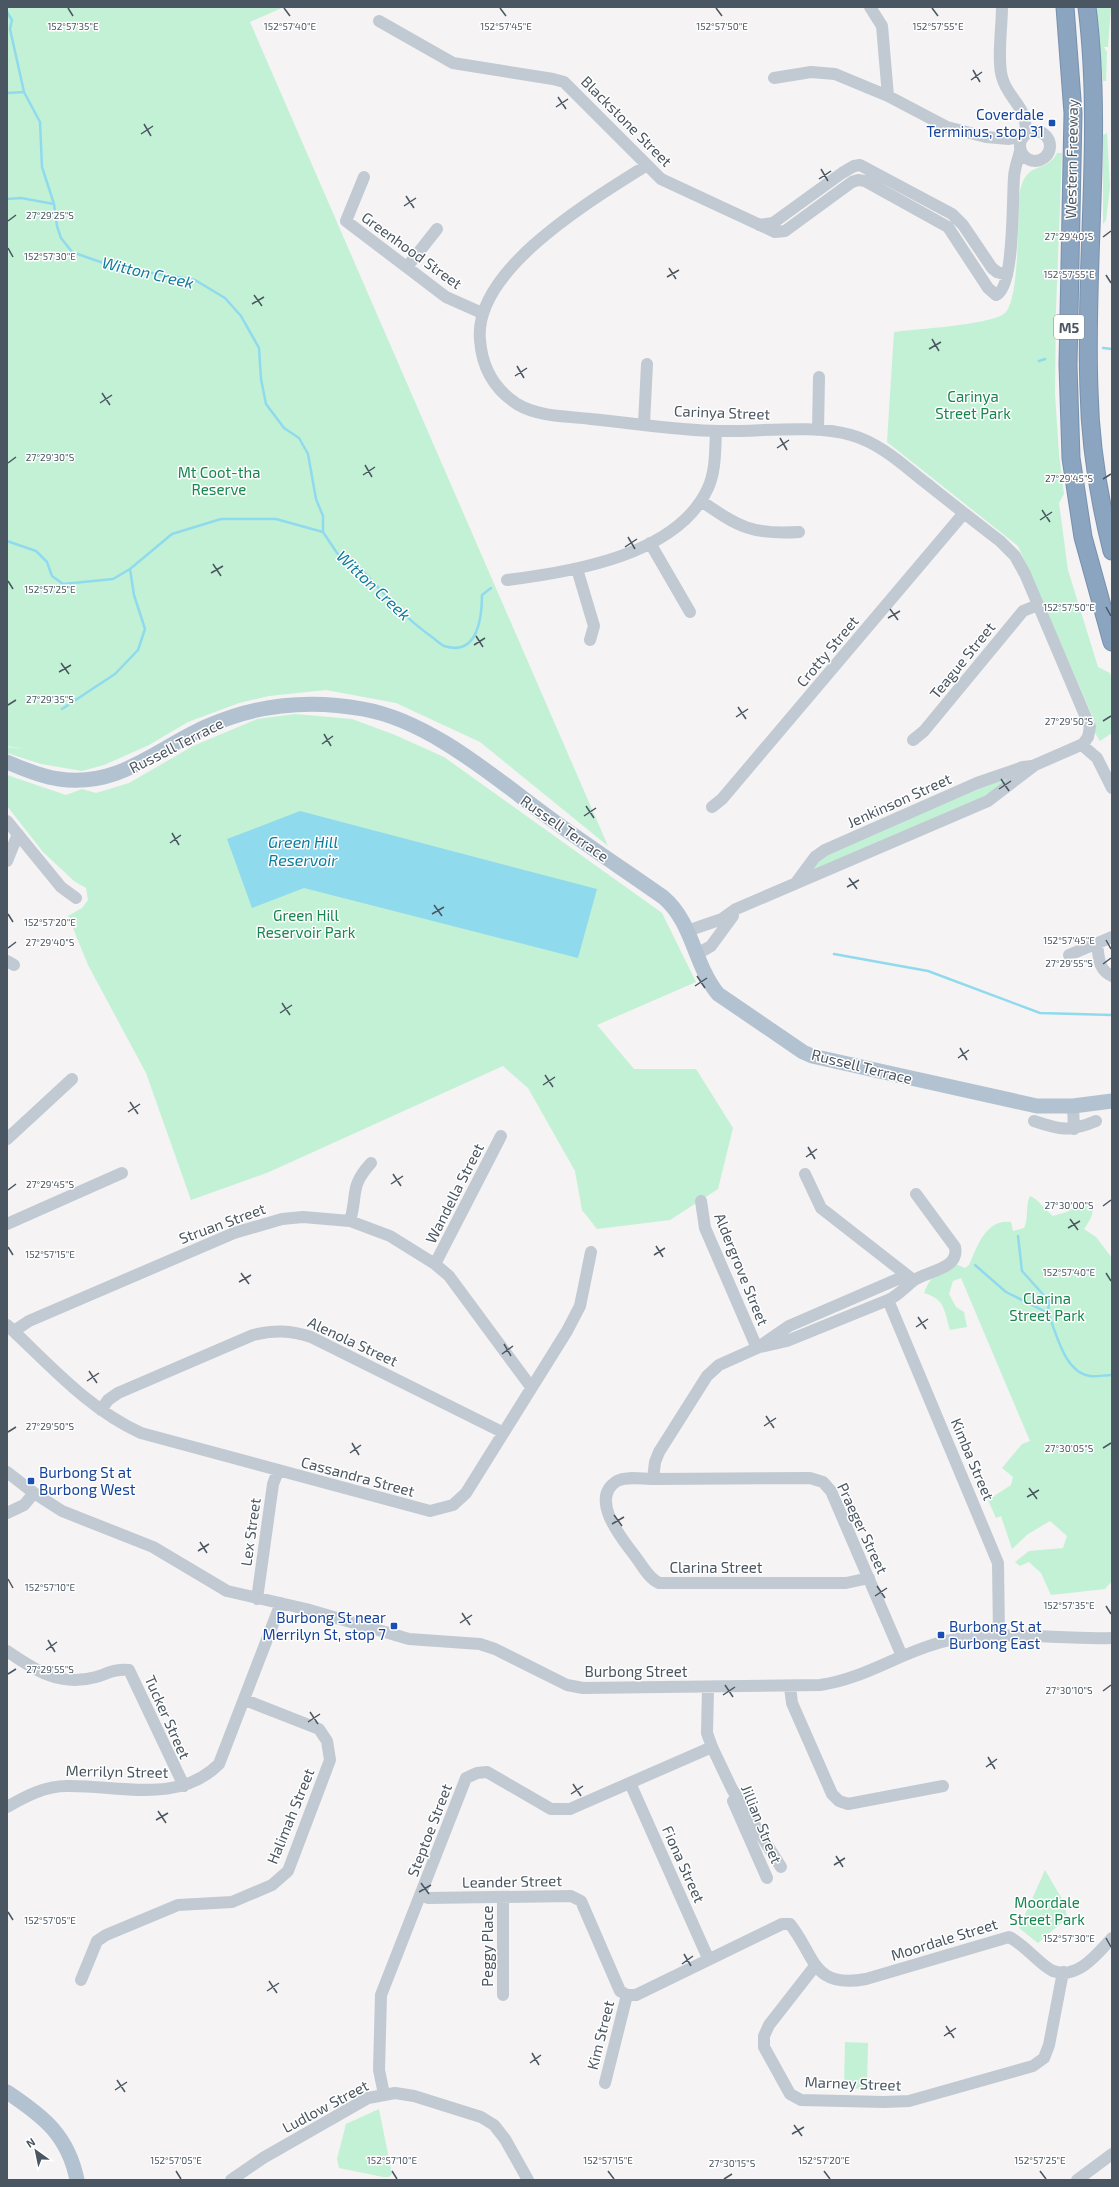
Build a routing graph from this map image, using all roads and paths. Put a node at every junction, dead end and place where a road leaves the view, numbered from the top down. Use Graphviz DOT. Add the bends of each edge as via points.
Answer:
graph roads {
  1 [pos="870,7"];
  2 [pos="1002,7"];
  3 [pos="1065,7"];
  4 [pos="1087,7"];
  5 [pos="379,21"];
  6 [pos="774,78"];
  7 [pos="888,96"];
  8 [pos="1016,99"];
  9 [pos="1046,135"];
  10 [pos="1023,136"];
  11 [pos="986,137"];
  12 [pos="1020,151"];
  13 [pos="1040,160"];
  14 [pos="647,165"];
  15 [pos="364,177"];
  16 [pos="1014,193"];
  17 [pos="759,225"];
  18 [pos="437,229"];
  19 [pos="407,267"];
  20 [pos="1007,275"];
  21 [pos="482,313"];
  22 [pos="647,364"];
  23 [pos="819,377"];
  24 [pos="644,424"];
  25 [pos="818,430"];
  26 [pos="716,431"];
  27 [pos="701,501"];
  28 [pos="964,513"];
  29 [pos="800,532"];
  30 [pos="650,543"];
  31 [pos="1112,551"];
  32 [pos="577,569"];
  33 [pos="507,580"];
  34 [pos="1038,605"];
  35 [pos="690,612"];
  36 [pos="590,640"];
  37 [pos="1112,642"];
  38 [pos="913,740"];
  39 [pos="1084,742"];
  40 [pos="7,762"];
  41 [pos="1035,766"];
  42 [pos="1112,788"];
  43 [pos="712,807"];
  44 [pos="7,821"];
  45 [pos="18,834"];
  46 [pos="7,861"];
  47 [pos="791,886"];
  48 [pos="76,898"];
  49 [pos="748,904"];
  50 [pos="687,931"];
  51 [pos="1112,937"];
  52 [pos="1097,944"];
  53 [pos="697,954"];
  54 [pos="1069,955"];
  55 [pos="1112,976"];
  56 [pos="72,1079"];
  57 [pos="1112,1101"];
  58 [pos="1073,1106"];
  59 [pos="1034,1121"];
  60 [pos="1096,1121"];
  61 [pos="1074,1129"];
  62 [pos="501,1136"];
  63 [pos="7,1139"];
  64 [pos="371,1163"];
  65 [pos="122,1173"];
  66 [pos="805,1174"];
  67 [pos="916,1194"];
  68 [pos="701,1201"];
  69 [pos="350,1221"];
  70 [pos="7,1224"];
  71 [pos="591,1252"];
  72 [pos="435,1264"];
  73 [pos="910,1278"];
  74 [pos="888,1300"];
  75 [pos="10,1328"];
  76 [pos="757,1348"];
  77 [pos="531,1387"];
  78 [pos="101,1410"];
  79 [pos="502,1432"];
  80 [pos="278,1471"];
  81 [pos="7,1472"];
  82 [pos="653,1479"];
  83 [pos="34,1493"];
  84 [pos="7,1513"];
  85 [pos="869,1578"];
  86 [pos="257,1599"];
  87 [pos="281,1603"];
  88 [pos="999,1636"];
  89 [pos="1112,1638"];
  90 [pos="7,1652"];
  91 [pos="902,1656"];
  92 [pos="790,1687"];
  93 [pos="708,1688"];
  94 [pos="244,1700"];
  95 [pos="712,1747"];
  96 [pos="728,1781"];
  97 [pos="630,1783"];
  98 [pos="184,1786"];
  99 [pos="944,1786"];
  100 [pos="7,1807"];
  101 [pos="781,1867"];
  102 [pos="767,1878"];
  103 [pos="420,1895"];
  104 [pos="503,1897"];
  105 [pos="1112,1938"];
  106 [pos="708,1958"];
  107 [pos="815,1966"];
  108 [pos="1063,1972"];
  109 [pos="81,1980"];
  110 [pos="503,1995"];
  111 [pos="627,1995"];
  112 [pos="605,2083"];
  113 [pos="7,2092"];
  114 [pos="384,2094"];
  115 [pos="1110,2160"];
  116 [pos="77,2180"];
  117 [pos="231,2180"];
  118 [pos="528,2180"];
  119 [pos="1076,2180"];
  1 -- 7 [label="street" via="882,26"];
  2 -- 8 [label="street" via="1001,74 1005,86"];
  3 -- 37 [label="highway, Western Freeway / M5" via="1073,113 1068,366 1071,458 1083,537"];
  4 -- 31 [label="highway, Western Freeway / M5" via="1093,90 1089,392 1099,484"];
  5 -- 14 [label="street, Blackstone Street" via="452,63 564,82"];
  6 -- 7 [label="street" via="805,72 829,73 849,78"];
  7 -- 11 [label="street" via="940,124"];
  8 -- 9 [label="street"];
  8 -- 10 [label="street" via="1026,121"];
  9 -- 10 [label="street" via="1034,130"];
  9 -- 13 [label="street" via="1050,149"];
  10 -- 11 [label="street" via="1006,139"];
  10 -- 12 [label="street"];
  11 -- 12 [label="street"];
  12 -- 13 [label="street" via="1028,160"];
  12 -- 16 [label="street" via="1014,175"];
  13 -- 16 [label="street" via="1024,170"];
  14 -- 17 [label="street, Blackstone Street" via="668,184"];
  14 -- 21 [label="street, Carinya Street" via="545,234 513,266 490,297"];
  15 -- 19 [label="street, Greenhood Street" via="346,221"];
  16 -- 20 [label="street"];
  17 -- 20 [label="street" via="772,223 842,173 860,165 952,214 964,225 992,268"];
  17 -- 20 [label="street, Blackstone Street" via="775,232 783,232 852,182 863,180 948,227 994,294 1002,291"];
  18 -- 19 [label="street"];
  19 -- 21 [label="street, Greenhood Street" via="451,300"];
  21 -- 24 [label="street, Carinya Street" via="479,337 486,369 496,386 518,404 545,414"];
  22 -- 24 [label="street"];
  23 -- 25 [label="street"];
  24 -- 26 [label="street, Carinya Street"];
  25 -- 26 [label="street, Carinya Street"];
  25 -- 28 [label="street, Carinya Street" via="852,435 879,447"];
  26 -- 27 [label="street" via="712,477"];
  27 -- 29 [label="street" via="749,529 774,534"];
  27 -- 30 [label="street" via="680,525"];
  28 -- 34 [label="street, Carinya Street" via="1015,556"];
  28 -- 43 [label="street, Crotty Street" via="722,799"];
  30 -- 32 [label="street"];
  30 -- 35 [label="street"];
  32 -- 33 [label="street" via="547,576"];
  32 -- 36 [label="street" via="594,626"];
  34 -- 38 [label="street, Teague Street" via="1023,611 924,731"];
  34 -- 39 [label="street, Carinya Street" via="1088,721 1089,731"];
  39 -- 41 [label="street, Jenkinson Street"];
  39 -- 42 [label="street" via="1100,750"];
  40 -- 50 [label="main road, Russell Terrace" via="58,779 95,780 126,771 207,726 255,709 308,703 364,709 408,724 466,757 663,897 678,912"];
  41 -- 47 [label="street, Jenkinson Street" via="988,801"];
  41 -- 47 [label="street, Jenkinson Street" via="1023,767 977,783 825,850 815,857 800,879"];
  44 -- 45 [label="street"];
  45 -- 46 [label="street"];
  45 -- 48 [label="street" via="61,887"];
  47 -- 49 [label="street, Jenkinson Street"];
  49 -- 50 [label="street, Jenkinson Street" via="722,918"];
  49 -- 53 [label="street, Jenkinson Street" via="728,920 710,947"];
  50 -- 53 [label="main road, Russell Terrace"];
  51 -- 52 [label="street"];
  52 -- 54 [label="street"];
  52 -- 55 [label="street" via="1101,967 1105,973"];
  53 -- 58 [label="main road, Russell Terrace" via="718,994 812,1056 1014,1102 1049,1107"];
  56 -- 63 [label="street"];
  57 -- 58 [label="main road, Russell Terrace"];
  58 -- 61 [label="street"];
  59 -- 61 [label="street" via="1060,1130"];
  60 -- 61 [label="street"];
  62 -- 72 [label="street, Wandella Street"];
  64 -- 69 [label="street" via="360,1175 355,1186"];
  65 -- 70 [label="street"];
  66 -- 73 [label="street" via="821,1208"];
  67 -- 73 [label="street" via="954,1245 955,1254 952,1261 944,1266"];
  68 -- 76 [label="street, Aldergrove Street" via="705,1228"];
  69 -- 72 [label="street, Struan Street" via="390,1236"];
  69 -- 75 [label="street, Struan Street" via="303,1217 282,1219 240,1231"];
  71 -- 77 [label="street, Cassandra Street" via="580,1306 567,1332"];
  72 -- 77 [label="street, Struan Street" via="450,1276"];
  73 -- 74 [label="street" via="900,1293"];
  73 -- 76 [label="street" via="789,1326"];
  74 -- 76 [label="street" via="787,1341"];
  74 -- 88 [label="street, Kimba Street" via="998,1563"];
  75 -- 78 [label="street, Cassandra Street"];
  76 -- 82 [label="street" via="719,1365 707,1376 657,1456"];
  77 -- 79 [label="street, Cassandra Street"];
  78 -- 79 [label="street, Alenola Street" via="108,1400 118,1393 253,1335 272,1330 295,1332 311,1337"];
  78 -- 80 [label="street, Cassandra Street" via="124,1425 141,1432"];
  79 -- 80 [label="street, Cassandra Street" via="466,1493 453,1505 430,1511"];
  80 -- 86 [label="street, Lex Street" via="273,1484"];
  81 -- 83 [label="street, Burbong Street"];
  82 -- 85 [label="street, Praeger Street" via="810,1478 821,1481 831,1491"];
  82 -- 85 [label="street, Clarina Street" via="618,1481 609,1490 607,1504 614,1528 657,1582 846,1583"];
  83 -- 84 [label="street" via="24,1505"];
  83 -- 86 [label="street, Burbong Street" via="62,1512 153,1547 227,1591"];
  85 -- 91 [label="street, Praeger Street"];
  86 -- 87 [label="street, Burbong Street"];
  87 -- 93 [label="street, Burbong Street" via="409,1639 480,1644 567,1685 582,1688"];
  87 -- 94 [label="street, Merrilyn Street"];
  88 -- 89 [label="street, Burbong Street"];
  88 -- 91 [label="street, Burbong Street" via="955,1639"];
  90 -- 98 [label="street, Tucker Street" via="63,1681 96,1677 116,1669 129,1670"];
  91 -- 92 [label="street, Burbong Street" via="844,1681"];
  92 -- 93 [label="street, Burbong Street"];
  92 -- 99 [label="street" via="792,1703 825,1780 839,1801 848,1804"];
  93 -- 95 [label="street" via="707,1733"];
  94 -- 98 [label="street, Merrilyn Street" via="219,1764 207,1776"];
  94 -- 109 [label="street, Halimah Street" via="319,1729 327,1741 330,1760 288,1871 272,1885 232,1902 178,1905 106,1935 97,1941"];
  95 -- 96 [label="street, Jillian Street"];
  95 -- 97 [label="street, Steptoe Street"];
  96 -- 101 [label="street, Jillian Street"];
  96 -- 102 [label="street, Jillian Street" via="736,1810"];
  97 -- 103 [label="street, Steptoe Street" via="570,1809 551,1809 487,1772 477,1772 466,1778"];
  97 -- 106 [label="street, Fiona Street"];
  98 -- 100 [label="street, Merrilyn Street" via="165,1790 66,1786 44,1789"];
  103 -- 104 [label="street, Leander Street" via="427,1898"];
  103 -- 114 [label="street, Steptoe Street" via="381,1995 379,2070"];
  104 -- 110 [label="street, Peggy Place"];
  104 -- 111 [label="street, Leander Street" via="571,1896 582,1901 620,1991"];
  105 -- 108 [label="street" via="1086,1965"];
  106 -- 107 [label="street, Moordale Street" via="782,1924 790,1924 798,1933"];
  106 -- 111 [label="street" via="636,1995"];
  107 -- 108 [label="street, Moordale Street" via="834,1980 849,1982 1009,1937 1020,1942 1053,1971"];
  107 -- 108 [label="street, Marney Street" via="769,2025 764,2036 764,2047 790,2094 801,2100 909,2101 1033,2066 1044,2058 1049,2045"];
  111 -- 112 [label="street, Kim Street"];
  113 -- 116 [label="main road" via="43,2118 56,2131 67,2148"];
  114 -- 117 [label="street, Ludlow Street" via="368,2098 263,2158"];
  114 -- 118 [label="street, Ludlow Street" via="414,2096 482,2117 494,2125 504,2138"];
  115 -- 119 [label="street"];
}
